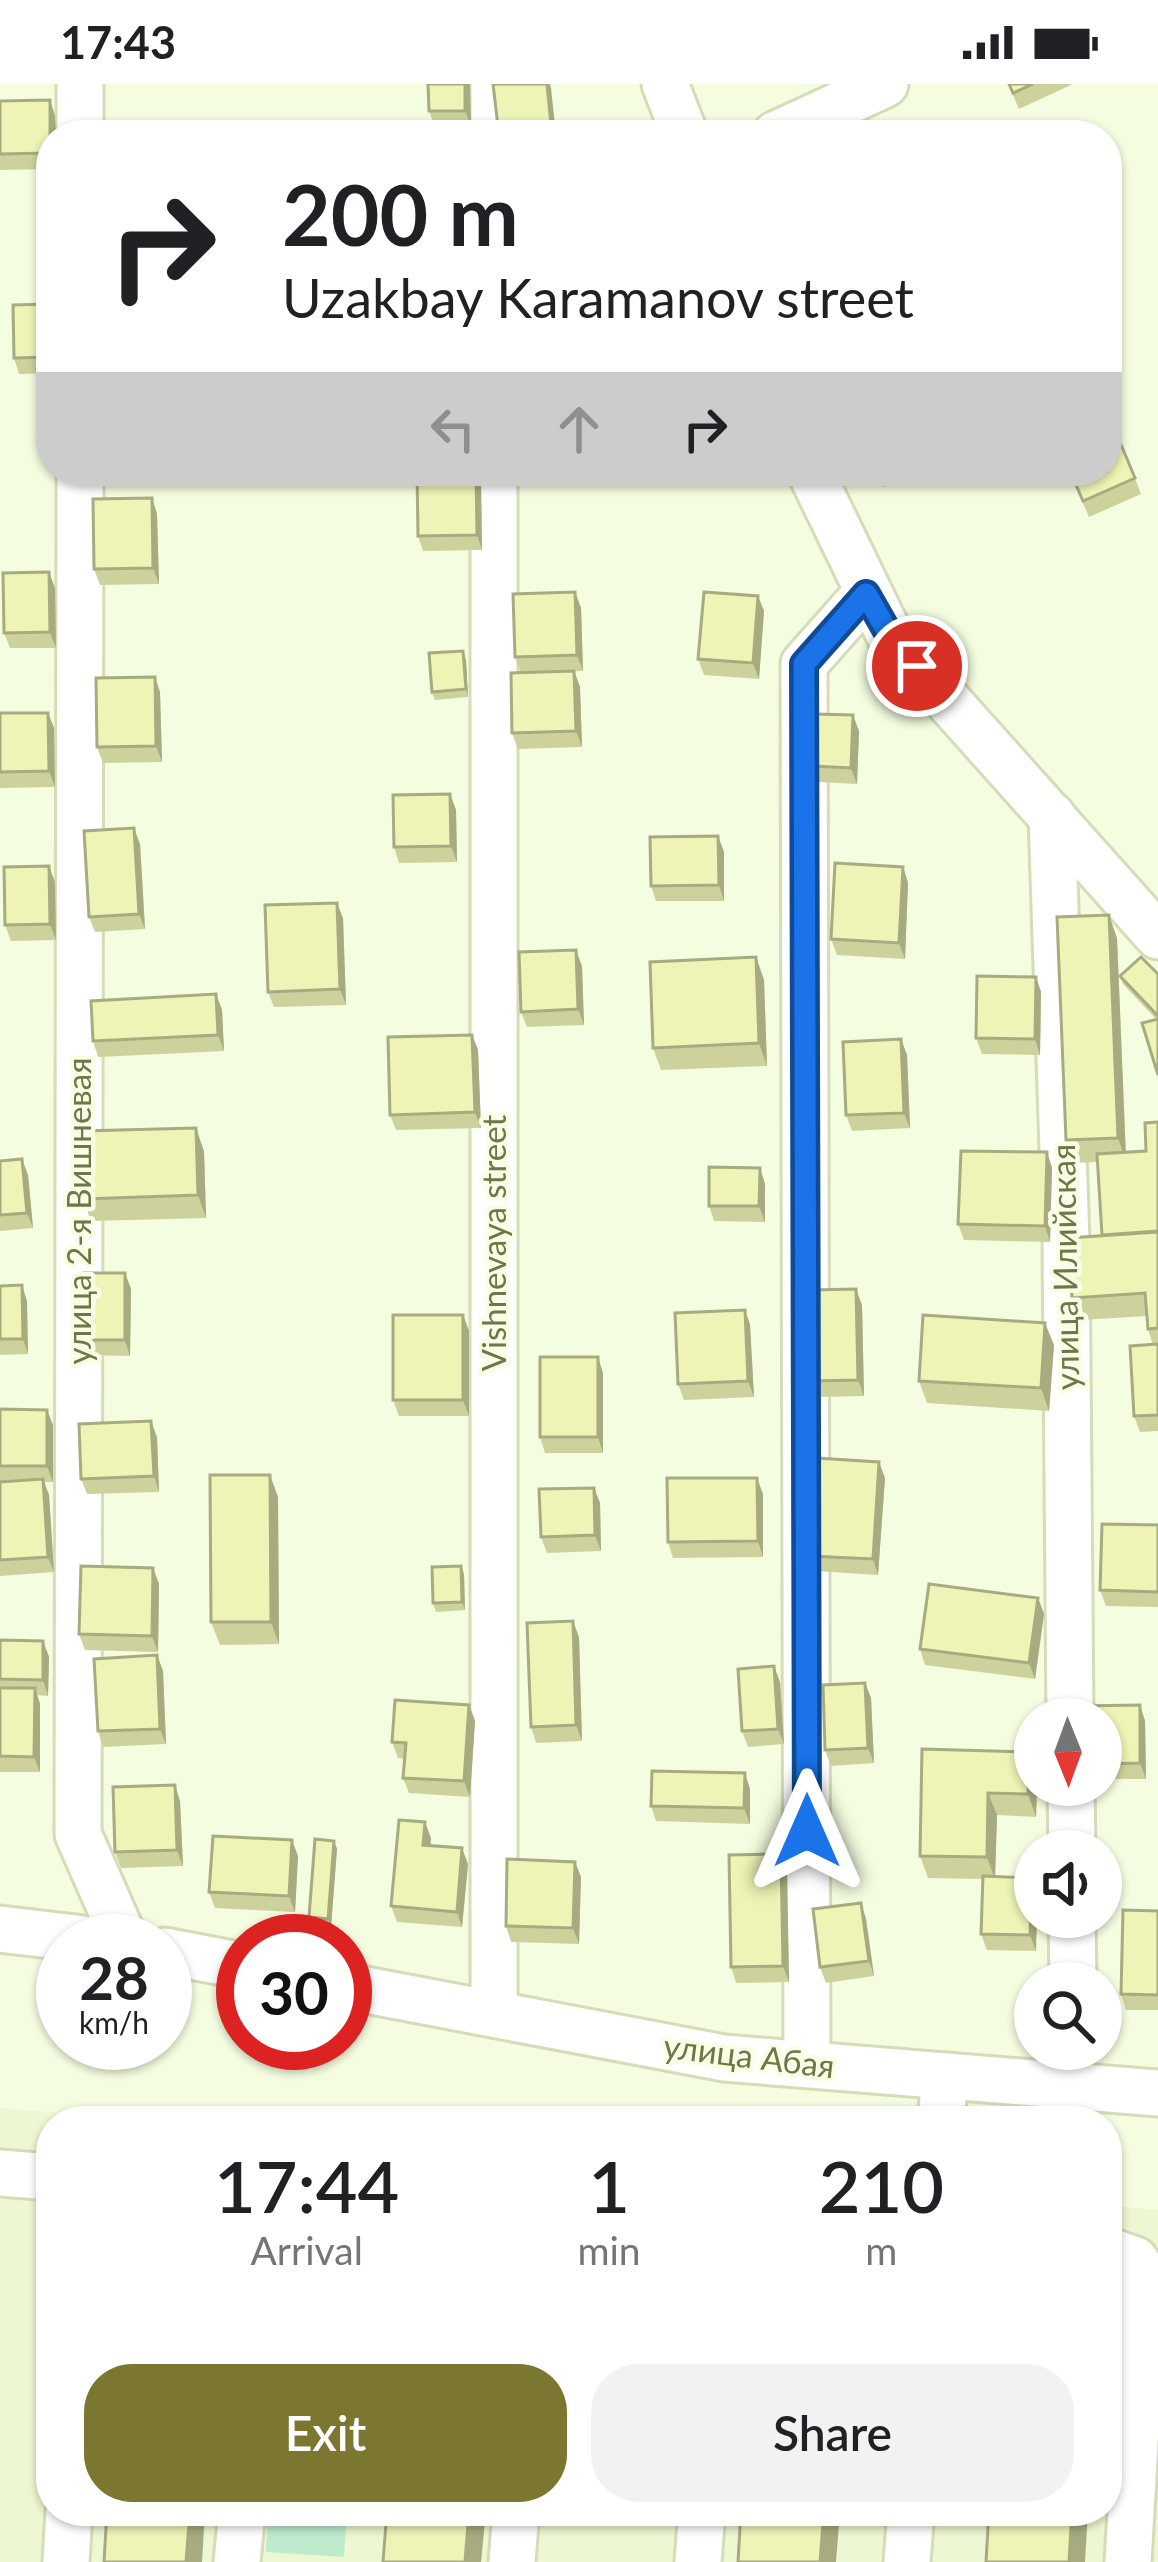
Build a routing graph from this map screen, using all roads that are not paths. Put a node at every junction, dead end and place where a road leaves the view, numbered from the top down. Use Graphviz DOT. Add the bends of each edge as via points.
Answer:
graph roads {
  1 [pos="80,84"];
  2 [pos="494,84"];
  3 [pos="665,84"];
  4 [pos="885,84"];
  5 [pos="80,120"];
  6 [pos="494,120"];
  7 [pos="679,120"];
  8 [pos="807,120"];
  9 [pos="80,486"];
  10 [pos="494,486"];
  11 [pos="817,486"];
  12 [pos="866,594"];
  13 [pos="1052,816"];
  14 [pos="1158,936"];
  15 [pos="1070,1698"];
  16 [pos="113,1914"];
  17 [pos="0,1929"];
  18 [pos="36,1933"];
  19 [pos="372,1991"];
  20 [pos="494,2014"];
  21 [pos="807,2064"];
  22 [pos="1031,2070"];
  23 [pos="1084,2070"];
  24 [pos="945,2076"];
  25 [pos="1158,2092"];
  26 [pos="942,2106"];
  27 [pos="0,2174"];
  28 [pos="36,2176"];
  29 [pos="1122,2255"];
  30 [pos="68,2526"];
  31 [pos="241,2526"];
  32 [pos="515,2526"];
  33 [pos="701,2526"];
  34 [pos="910,2526"];
  35 [pos="66,2562"];
  36 [pos="237,2562"];
  37 [pos="512,2562"];
  38 [pos="698,2562"];
  39 [pos="907,2562"];
  40 [pos="1128,2562"];
  1 -- 5 [label="street"];
  2 -- 6 [label="street"];
  3 -- 7 [label="street"];
  4 -- 8 [label="street"];
  9 -- 16 [label="street, улица 2-я Вишневая" via="78,1834"];
  10 -- 20 [label="street, Vishnevaya street"];
  11 -- 12 [label="street"];
  12 -- 13 [label="street" via="890,636"];
  12 -- 21 [label="street" via="804,664"];
  13 -- 14 [label="street"];
  13 -- 15 [label="street, улица Илийская"];
  17 -- 18 [label="street"];
  19 -- 20 [label="street, улица Абая"];
  20 -- 21 [label="street, улица Абая" via="724,2058"];
  21 -- 24 [label="street, улица Абая"];
  22 -- 24 [label="street, улица Абая"];
  23 -- 25 [label="street, улица Абая"];
  24 -- 26 [label="street"];
  27 -- 28 [label="street"];
  29 -- 40 [label="street" via="1145,2275 1147,2295"];
  30 -- 35 [label="street"];
  31 -- 36 [label="street"];
  32 -- 37 [label="street"];
  33 -- 38 [label="street"];
  34 -- 39 [label="street"];
}
